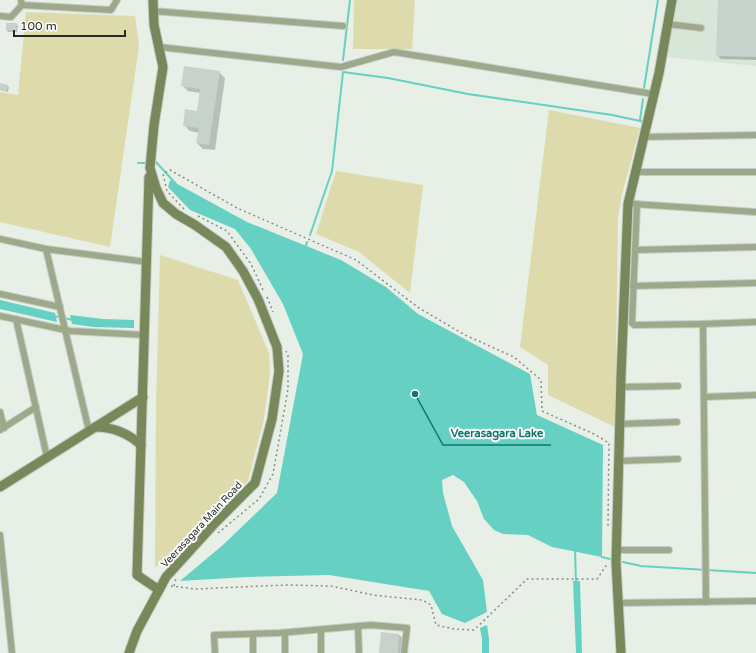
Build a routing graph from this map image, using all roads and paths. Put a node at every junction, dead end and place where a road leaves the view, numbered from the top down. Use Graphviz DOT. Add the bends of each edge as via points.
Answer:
graph roads {
  1 [pos="117,0"];
  2 [pos="152,0"];
  3 [pos="672,0"];
  4 [pos="22,3"];
  5 [pos="153,11"];
  6 [pos="0,16"];
  7 [pos="667,24"];
  8 [pos="343,26"];
  9 [pos="701,28"];
  10 [pos="159,47"];
  11 [pos="653,94"];
  12 [pos="756,135"];
  13 [pos="643,137"];
  14 [pos="150,168"];
  15 [pos="634,172"];
  16 [pos="756,172"];
  17 [pos="628,204"];
  18 [pos="637,204"];
  19 [pos="184,210"];
  20 [pos="756,212"];
  21 [pos="198,217"];
  22 [pos="0,239"];
  23 [pos="756,247"];
  24 [pos="46,249"];
  25 [pos="635,250"];
  26 [pos="147,262"];
  27 [pos="756,283"];
  28 [pos="634,286"];
  29 [pos="0,294"];
  30 [pos="60,310"];
  31 [pos="272,311"];
  32 [pos="0,316"];
  33 [pos="16,319"];
  34 [pos="756,322"];
  35 [pos="703,324"];
  36 [pos="65,330"];
  37 [pos="145,335"];
  38 [pos="285,349"];
  39 [pos="678,386"];
  40 [pos="620,387"];
  41 [pos="756,395"];
  42 [pos="143,397"];
  43 [pos="704,397"];
  44 [pos="36,407"];
  45 [pos="0,412"];
  46 [pos="677,422"];
  47 [pos="619,424"];
  48 [pos="2,429"];
  49 [pos="92,429"];
  50 [pos="141,445"];
  51 [pos="47,457"];
  52 [pos="678,460"];
  53 [pos="618,461"];
  54 [pos="0,487"];
  55 [pos="608,532"];
  56 [pos="217,534"];
  57 [pos="0,535"];
  58 [pos="617,550"];
  59 [pos="669,550"];
  60 [pos="608,561"];
  61 [pos="2,562"];
  62 [pos="176,578"];
  63 [pos="174,586"];
  64 [pos="160,588"];
  65 [pos="756,601"];
  66 [pos="706,602"];
  67 [pos="618,603"];
  68 [pos="358,626"];
  69 [pos="321,630"];
  70 [pos="285,633"];
  71 [pos="253,634"];
  72 [pos="12,653"];
  73 [pos="129,653"];
  74 [pos="215,653"];
  75 [pos="253,653"];
  76 [pos="285,653"];
  77 [pos="321,653"];
  78 [pos="359,653"];
  79 [pos="404,653"];
  80 [pos="621,653"];
  1 -- 4 [label="street" via="111,10"];
  2 -- 5 [label="street, Veerasagara Main Road"];
  3 -- 7 [label="street"];
  4 -- 6 [label="street" via="11,17"];
  5 -- 8 [label="street"];
  5 -- 10 [label="street, Veerasagara Main Road"];
  7 -- 9 [label="street"];
  7 -- 11 [label="street"];
  10 -- 11 [label="street" via="341,67 394,52"];
  10 -- 14 [label="street, Veerasagara Main Road" via="163,67"];
  11 -- 13 [label="street"];
  12 -- 13 [label="street"];
  13 -- 15 [label="street"];
  14 -- 26 [label="street"];
  14 -- 64 [label="street, Veerasagara Main Road" via="162,203 226,247 243,271 258,299 277,347 279,371 272,419 255,483 166,577"];
  15 -- 16 [label="street"];
  15 -- 17 [label="street"];
  17 -- 18 [label="street"];
  17 -- 40 [label="street"];
  18 -- 20 [label="street"];
  18 -- 25 [label="street"];
  19 -- 55 [label="path" via="167,191 163,174 170,170 237,208 356,260 419,308 465,336 514,356 541,380 542,410 609,443"];
  21 -- 31 [label="path" via="227,231 251,264"];
  22 -- 24 [label="street"];
  23 -- 25 [label="street"];
  24 -- 26 [label="street"];
  24 -- 30 [label="street"];
  25 -- 28 [label="street"];
  26 -- 37 [label="street"];
  27 -- 28 [label="street"];
  28 -- 35 [label="street" via="633,325"];
  29 -- 30 [label="street"];
  30 -- 36 [label="street"];
  32 -- 33 [label="street"];
  33 -- 36 [label="street"];
  33 -- 44 [label="street"];
  34 -- 35 [label="street"];
  35 -- 43 [label="street"];
  36 -- 37 [label="street"];
  36 -- 49 [label="street"];
  37 -- 42 [label="street"];
  38 -- 56 [label="path" via="288,356 288,389 273,474 259,499"];
  39 -- 40 [label="street"];
  40 -- 47 [label="street"];
  41 -- 43 [label="street"];
  42 -- 49 [label="street"];
  42 -- 50 [label="street"];
  43 -- 66 [label="street"];
  44 -- 48 [label="street"];
  44 -- 51 [label="street"];
  45 -- 48 [label="street"];
  46 -- 47 [label="street"];
  47 -- 53 [label="street"];
  49 -- 50 [label="street" via="108,427 121,431"];
  49 -- 51 [label="street"];
  50 -- 64 [label="street" via="137,575"];
  51 -- 54 [label="street"];
  52 -- 53 [label="street"];
  53 -- 58 [label="street"];
  57 -- 61 [label="street"];
  58 -- 59 [label="street"];
  58 -- 67 [label="street"];
  60 -- 63 [label="path" via="597,580 527,579 474,630 454,629 436,624 431,605 422,600 373,595 331,586 196,589"];
  61 -- 72 [label="street"];
  62 -- 63 [label="path"];
  63 -- 64 [label="path"];
  64 -- 73 [label="street, Veerasagara Main Road" via="137,631"];
  65 -- 66 [label="street"];
  66 -- 67 [label="street"];
  67 -- 80 [label="street"];
  68 -- 69 [label="street"];
  68 -- 78 [label="street"];
  68 -- 79 [label="street" via="407,628"];
  69 -- 70 [label="street"];
  69 -- 77 [label="street"];
  70 -- 71 [label="street"];
  70 -- 76 [label="street"];
  71 -- 74 [label="street" via="214,635"];
  71 -- 75 [label="street"];
}
